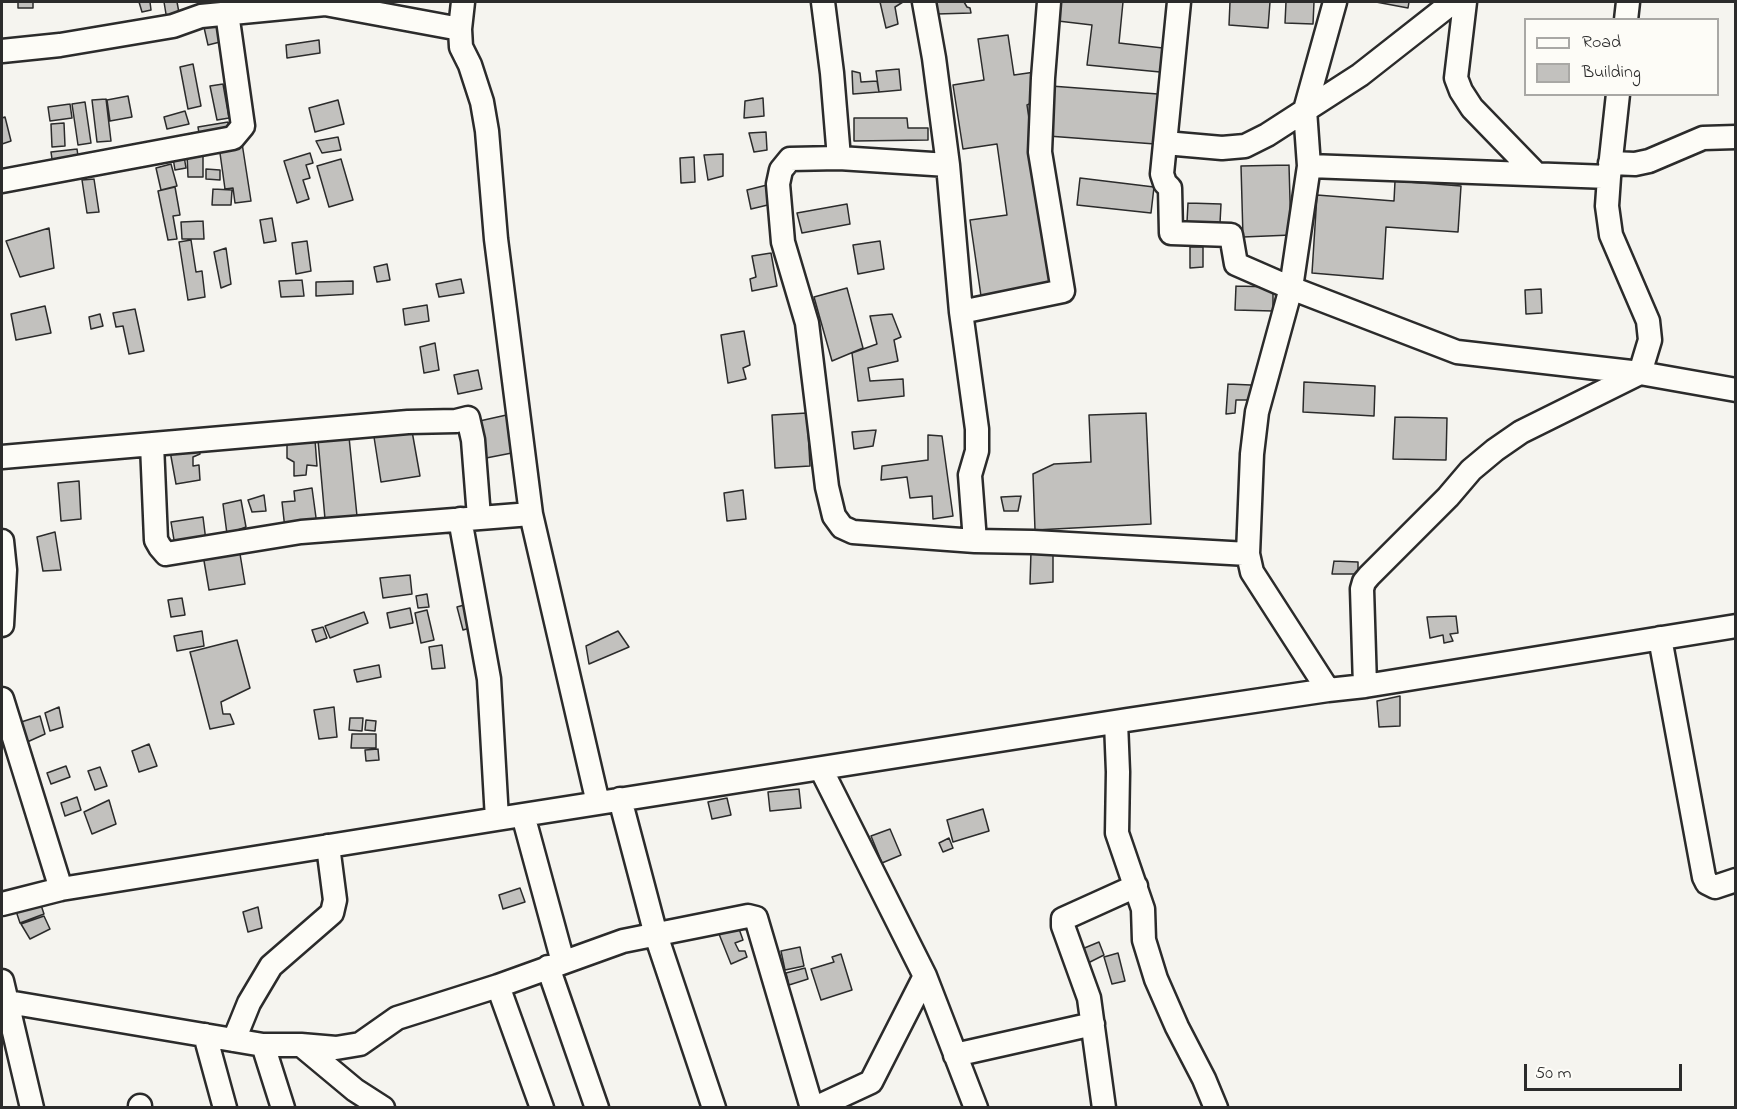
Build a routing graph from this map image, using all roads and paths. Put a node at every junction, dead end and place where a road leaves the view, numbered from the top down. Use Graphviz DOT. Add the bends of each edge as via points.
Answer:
graph roads {
  1 [pos="463,2"];
  2 [pos="823,2"];
  3 [pos="924,2"];
  4 [pos="1048,2"];
  5 [pos="1179,2"];
  6 [pos="1335,2"];
  7 [pos="1453,2"];
  8 [pos="1465,2"];
  9 [pos="1628,2"];
  10 [pos="325,3"];
  11 [pos="199,9"];
  12 [pos="227,14"];
  13 [pos="1626,18"];
  14 [pos="460,29"];
  15 [pos="2,51"];
  16 [pos="1618,96"];
  17 [pos="1305,110"];
  18 [pos="1736,137"];
  19 [pos="1165,143"];
  20 [pos="839,158"];
  21 [pos="948,165"];
  22 [pos="1309,166"];
  23 [pos="1609,170"];
  24 [pos="1536,174"];
  25 [pos="2,181"];
  26 [pos="1291,288"];
  27 [pos="961,312"];
  28 [pos="1640,374"];
  29 [pos="1736,390"];
  30 [pos="152,444"];
  31 [pos="2,457"];
  32 [pos="531,514"];
  33 [pos="470,518"];
  34 [pos="2,541"];
  35 [pos="975,541"];
  36 [pos="1248,554"];
  37 [pos="2,625"];
  38 [pos="1736,626"];
  39 [pos="1660,638"];
  40 [pos="1365,687"];
  41 [pos="1328,690"];
  42 [pos="2,699"];
  43 [pos="1122,721"];
  44 [pos="821,769"];
  45 [pos="620,799"];
  46 [pos="598,803"];
  47 [pos="523,815"];
  48 [pos="497,819"];
  49 [pos="328,846"];
  50 [pos="1736,880"];
  51 [pos="1136,886"];
  52 [pos="61,889"];
  53 [pos="2,904"];
  54 [pos="656,935"];
  55 [pos="556,964"];
  56 [pos="926,976"];
  57 [pos="498,986"];
  58 [pos="5,991"];
  59 [pos="1093,1024"];
  60 [pos="205,1035"];
  61 [pos="234,1040"];
  62 [pos="263,1045"];
  63 [pos="301,1045"];
  64 [pos="956,1055"];
  65 [pos="32,1107"];
  66 [pos="225,1107"];
  67 [pos="283,1107"];
  68 [pos="382,1107"];
  69 [pos="542,1107"];
  70 [pos="597,1107"];
  71 [pos="714,1107"];
  72 [pos="814,1107"];
  73 [pos="976,1107"];
  74 [pos="1104,1107"];
  75 [pos="1216,1107"];
  1 -- 14 [label="street"];
  2 -- 20 [label="street"];
  3 -- 21 [label="street"];
  4 -- 27 [label="street" via="1040,152 1063,291"];
  5 -- 19 [label="street"];
  6 -- 17 [label="street"];
  7 -- 17 [label="street" via="1360,75"];
  8 -- 24 [label="street" via="1456,78 1461,91 1472,108"];
  9 -- 13 [label="street"];
  10 -- 12 [label="street"];
  10 -- 14 [label="street"];
  11 -- 12 [label="street"];
  11 -- 15 [label="street" via="172,26"];
  12 -- 25 [label="street" via="243,126 233,138"];
  14 -- 32 [label="street" via="461,47 482,102 487,131 496,239"];
  16 -- 23 [label="street"];
  17 -- 19 [label="street" via="1245,146"];
  17 -- 22 [label="street"];
  18 -- 23 [label="street" via="1703,138 1649,161"];
  19 -- 26 [label="street" via="1162,174 1170,188 1171,233 1231,235 1236,264"];
  20 -- 21 [label="street"];
  20 -- 35 [label="street" via="790,159 781,170 778,184 783,242 807,323 826,487 834,516 842,527 853,532"];
  21 -- 27 [label="street"];
  22 -- 24 [label="street"];
  22 -- 26 [label="street"];
  23 -- 24 [label="street"];
  23 -- 28 [label="street" via="1607,206 1611,235 1648,321 1650,340"];
  26 -- 28 [label="street" via="1457,352"];
  26 -- 36 [label="street" via="1257,412"];
  27 -- 35 [label="street" via="977,429 977,451 970,475"];
  28 -- 29 [label="street"];
  28 -- 40 [label="street" via="1521,432 1495,450 1369,576 1362,589"];
  30 -- 31 [label="street"];
  30 -- 33 [label="street" via="468,418 473,440"];
  30 -- 33 [label="street" via="156,540 166,554 301,532"];
  32 -- 33 [label="street"];
  32 -- 46 [label="street"];
  33 -- 48 [label="street" via="489,679"];
  34 -- 37 [label="street" via="6,570"];
  35 -- 36 [label="street"];
  36 -- 41 [label="street" via="1252,572"];
  38 -- 39 [label="street"];
  39 -- 40 [label="street"];
  39 -- 50 [label="street" via="1704,877 1715,887"];
  40 -- 41 [label="street"];
  41 -- 43 [label="street"];
  42 -- 52 [label="street"];
  43 -- 44 [label="street"];
  43 -- 51 [label="street" via="1116,832"];
  44 -- 45 [label="street"];
  44 -- 56 [label="street"];
  45 -- 46 [label="street"];
  45 -- 54 [label="street"];
  46 -- 47 [label="street"];
  47 -- 48 [label="street"];
  47 -- 55 [label="street"];
  48 -- 49 [label="street"];
  49 -- 52 [label="street"];
  49 -- 61 [label="street" via="335,900 332,913 271,966 249,1003"];
  51 -- 59 [label="street" via="1063,919 1089,998"];
  51 -- 75 [label="street" via="1143,909 1144,940 1156,979"];
  52 -- 53 [label="street"];
  54 -- 55 [label="street" via="623,941"];
  54 -- 71 [label="street"];
  54 -- 72 [label="street" via="742,916 756,918"];
  55 -- 57 [label="street"];
  55 -- 70 [label="street"];
  56 -- 64 [label="street"];
  56 -- 72 [label="street" via="871,1082"];
  57 -- 63 [label="street" via="397,1018 360,1044 336,1048"];
  57 -- 69 [label="street"];
  58 -- 60 [label="street"];
  58 -- 65 [label="street"];
  59 -- 64 [label="street"];
  59 -- 74 [label="street"];
  60 -- 61 [label="street"];
  60 -- 66 [label="street"];
  61 -- 62 [label="street"];
  62 -- 63 [label="street"];
  62 -- 67 [label="street"];
  63 -- 68 [label="street"];
  64 -- 73 [label="street"];
}
